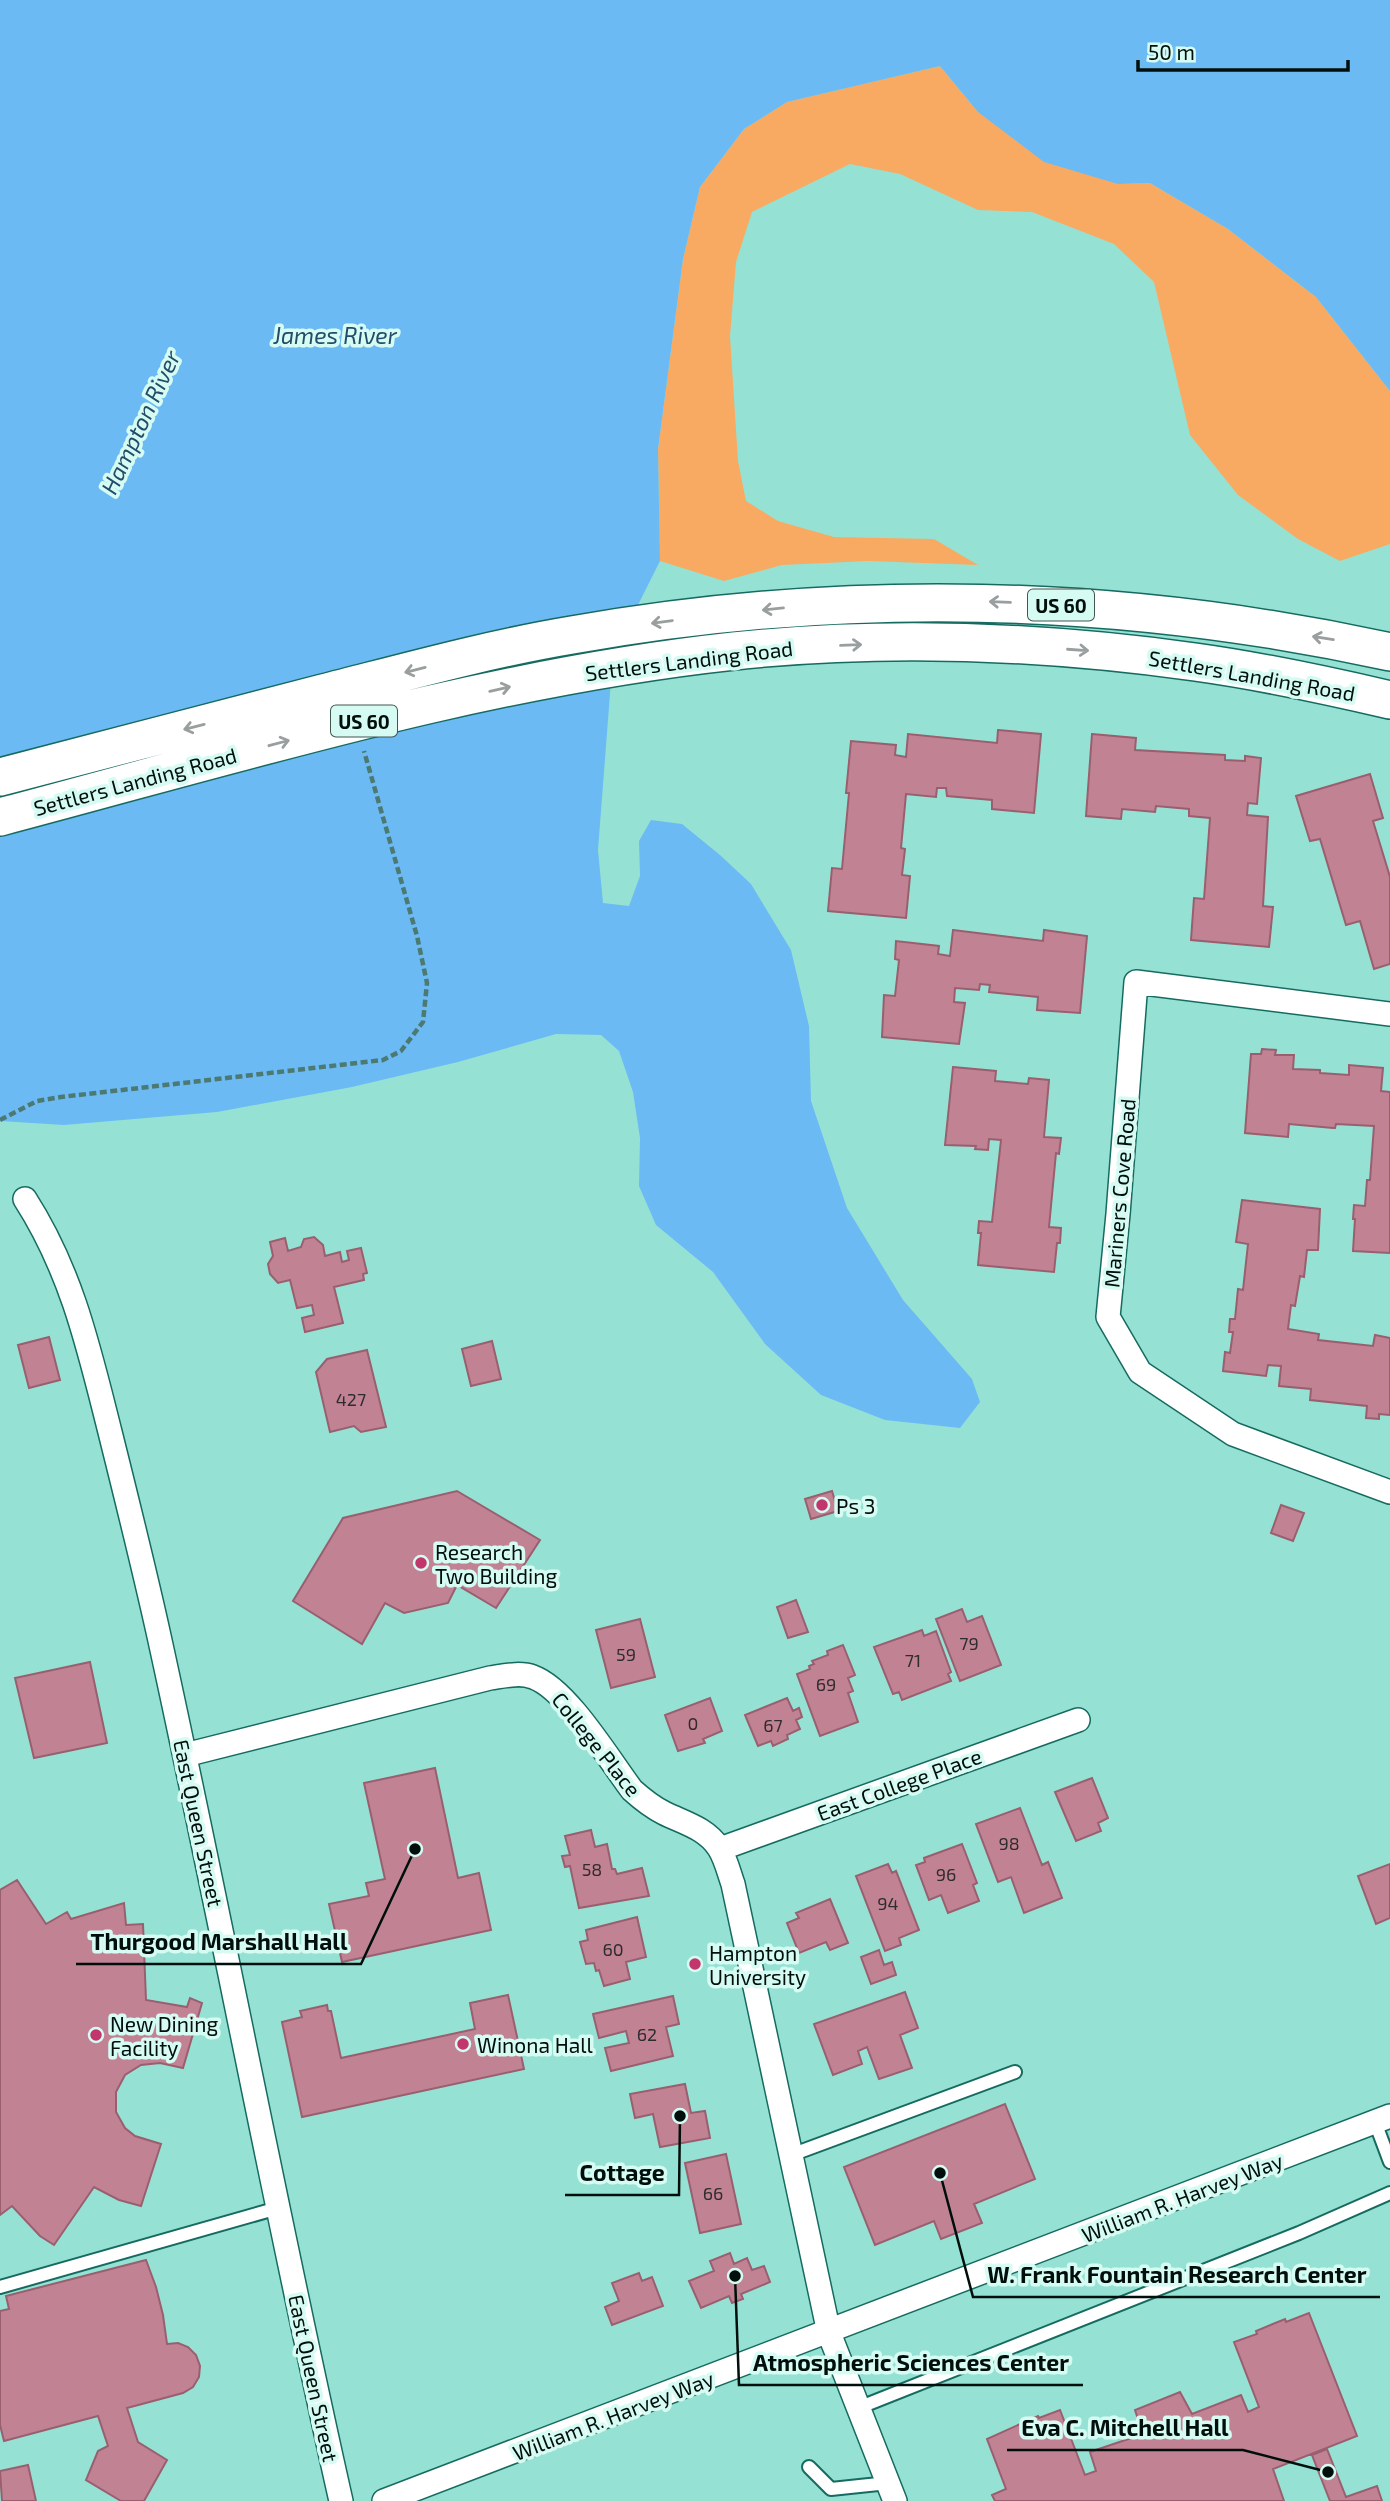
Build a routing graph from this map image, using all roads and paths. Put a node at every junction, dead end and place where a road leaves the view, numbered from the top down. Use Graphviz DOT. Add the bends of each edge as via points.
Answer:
graph roads {
  1 [pos="1390,652"];
  2 [pos="1390,700"];
  3 [pos="364,750"];
  4 [pos="0,777"];
  5 [pos="0,817"];
  6 [pos="1390,1014"];
  7 [pos="0,1120"];
  8 [pos="25,1199"];
  9 [pos="1390,1492"];
  10 [pos="1078,1720"];
  11 [pos="185,1755"];
  12 [pos="720,1849"];
  13 [pos="1015,2072"];
  14 [pos="1383,2119"];
  15 [pos="791,2155"];
  16 [pos="1390,2162"];
  17 [pos="1390,2193"];
  18 [pos="278,2208"];
  19 [pos="0,2287"];
  20 [pos="829,2333"];
  21 [pos="858,2408"];
  22 [pos="809,2467"];
  23 [pos="891,2492"];
  24 [pos="341,2501"];
  25 [pos="384,2501"];
  1 -- 4 [label="main road, Settlers Landing Road / US 60, one-way" via="1192,617 1042,604 883,602 730,614 573,634 470,656"];
  5 -- 2 [label="main road, Settlers Landing Road / US 60, one-way" via="521,684 734,651 890,643 1095,651 1196,662"];
  3 -- 7 [label="path" via="427,984 423,1022 401,1051 383,1060 37,1101"];
  6 -- 9 [label="street, Mariners Cove Road" via="1136,982 1108,1317 1140,1373 1233,1434"];
  8 -- 11 [label="street, East Queen Street" via="55,1251 86,1335"];
  10 -- 12 [label="street, East College Place"];
  11 -- 12 [label="street, College Place" via="491,1678 533,1677 568,1703 641,1799 700,1829"];
  11 -- 18 [label="street, East Queen Street"];
  12 -- 15 [label="street, College Place" via="733,1884"];
  13 -- 15 [label="lane"];
  14 -- 16 [label="lane"];
  14 -- 20 [label="street, William R. Harvey Way"];
  15 -- 20 [label="street, College Place"];
  17 -- 21 [label="lane" via="1299,2234"];
  18 -- 19 [label="lane"];
  18 -- 24 [label="street, East Queen Street"];
  20 -- 21 [label="street, College Place"];
  20 -- 25 [label="street, William R. Harvey Way"];
  21 -- 23 [label="street, College Place"];
  22 -- 23 [label="lane" via="831,2489"];
}
